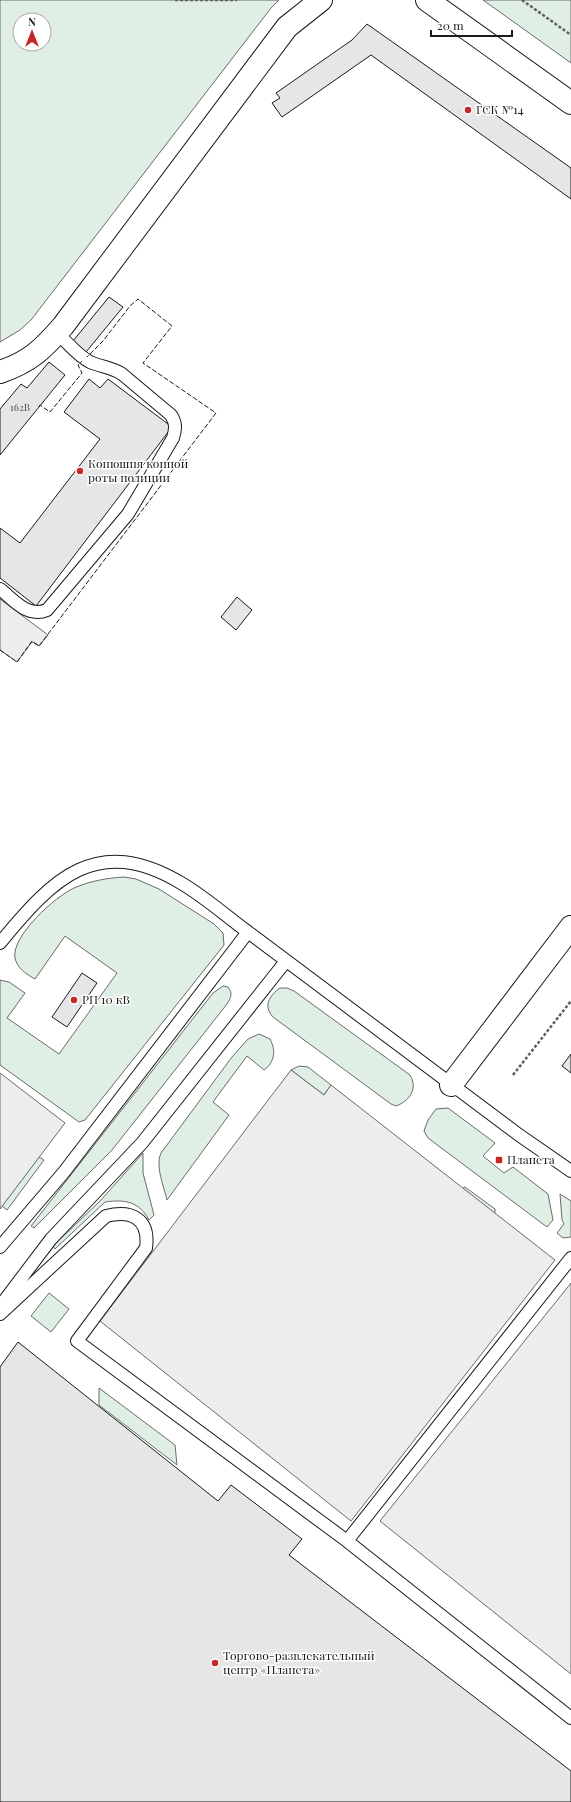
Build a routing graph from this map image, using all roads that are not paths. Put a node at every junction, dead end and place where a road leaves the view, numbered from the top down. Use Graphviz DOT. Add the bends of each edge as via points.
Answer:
graph roads {
  1 [pos="321,0"];
  2 [pos="427,0"];
  3 [pos="571,103"];
  4 [pos="58,333"];
  5 [pos="5,374"];
  6 [pos="0,589"];
  7 [pos="571,927"];
  8 [pos="248,932"];
  9 [pos="0,943"];
  10 [pos="286,961"];
  11 [pos="451,1085"];
  12 [pos="571,1171"];
  13 [pos="0,1247"];
  14 [pos="571,1258"];
  15 [pos="0,1307"];
  16 [pos="0,1314"];
  17 [pos="347,1541"];
  18 [pos="571,1718"];
  1 -- 4 [label="street" via="287,27"];
  2 -- 3 [label="street"];
  4 -- 5 [label="street" via="30,359"];
  4 -- 6 [label="lane" via="85,359 122,374 171,415 176,430 128,514 47,610 33,613"];
  7 -- 11 [label="street"];
  8 -- 9 [label="lane" via="167,875 138,864 110,861 85,866 61,879 28,909"];
  8 -- 10 [label="lane"];
  8 -- 13 [label="lane" via="68,1166"];
  10 -- 11 [label="lane"];
  10 -- 15 [label="lane" via="152,1131 52,1239"];
  11 -- 12 [label="lane"];
  14 -- 17 [label="lane"];
  16 -- 17 [label="lane" via="106,1216 128,1214 138,1219 148,1238 146,1248 77,1341"];
  17 -- 18 [label="lane"];
}
